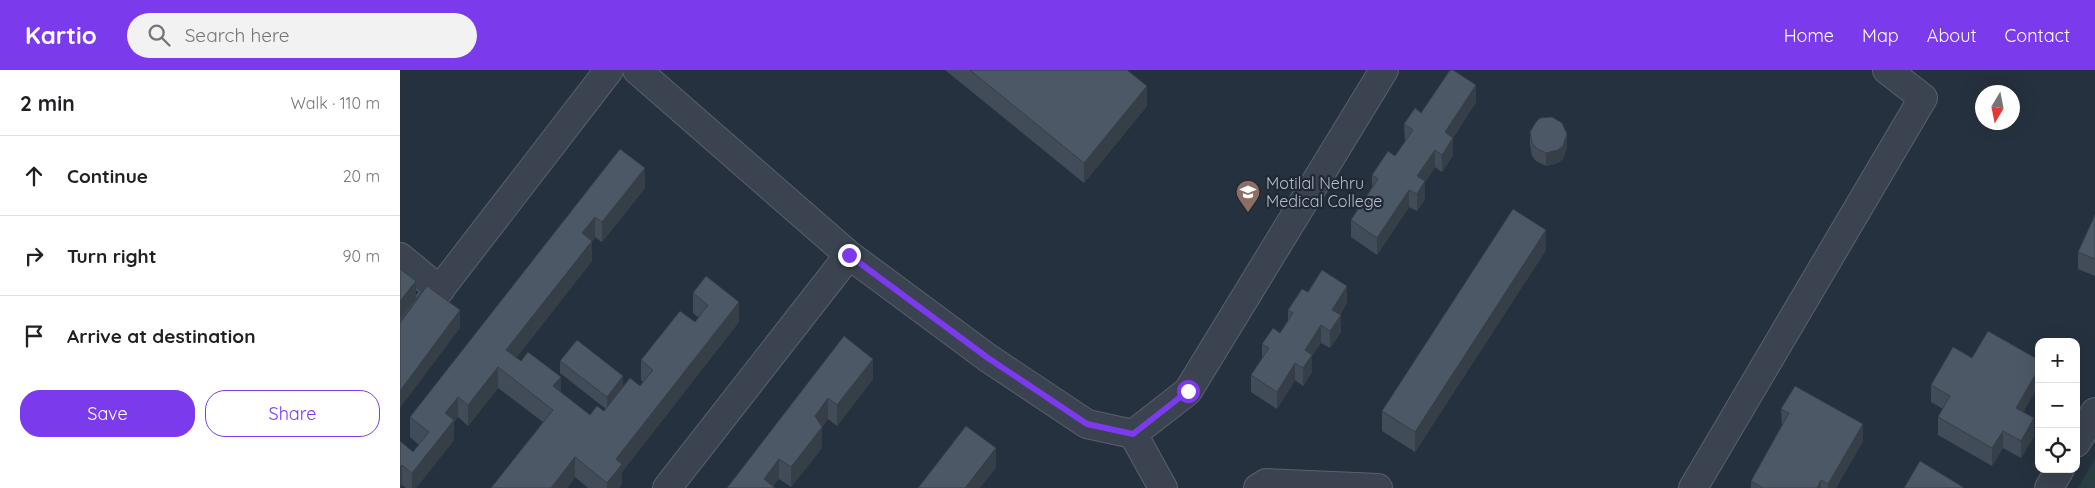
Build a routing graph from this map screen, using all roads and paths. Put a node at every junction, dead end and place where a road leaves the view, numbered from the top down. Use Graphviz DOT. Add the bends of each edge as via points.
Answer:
graph roads {
  1 [pos="609,70"];
  2 [pos="637,70"];
  3 [pos="1384,70"];
  4 [pos="1887,70"];
  5 [pos="849,255"];
  6 [pos="400,257"];
  7 [pos="440,290"];
  8 [pos="400,341"];
  9 [pos="2095,412"];
  10 [pos="1133,434"];
  11 [pos="2080,436"];
  12 [pos="2058,473"];
  13 [pos="667,488"];
  14 [pos="1163,488"];
  15 [pos="1258,488"];
  16 [pos="1378,488"];
  17 [pos="1693,488"];
  18 [pos="2049,488"];
  1 -- 7 [label="street"];
  2 -- 5 [label="street"];
  3 -- 10 [label="street" via="1188,391"];
  4 -- 17 [label="street" via="1923,98"];
  5 -- 10 [label="street" via="988,358 1087,424"];
  5 -- 13 [label="street"];
  6 -- 7 [label="street"];
  7 -- 8 [label="street"];
  9 -- 11 [label="street"];
  10 -- 14 [label="street"];
  12 -- 18 [label="street"];
  15 -- 16 [label="street" via="1266,483"];
}
